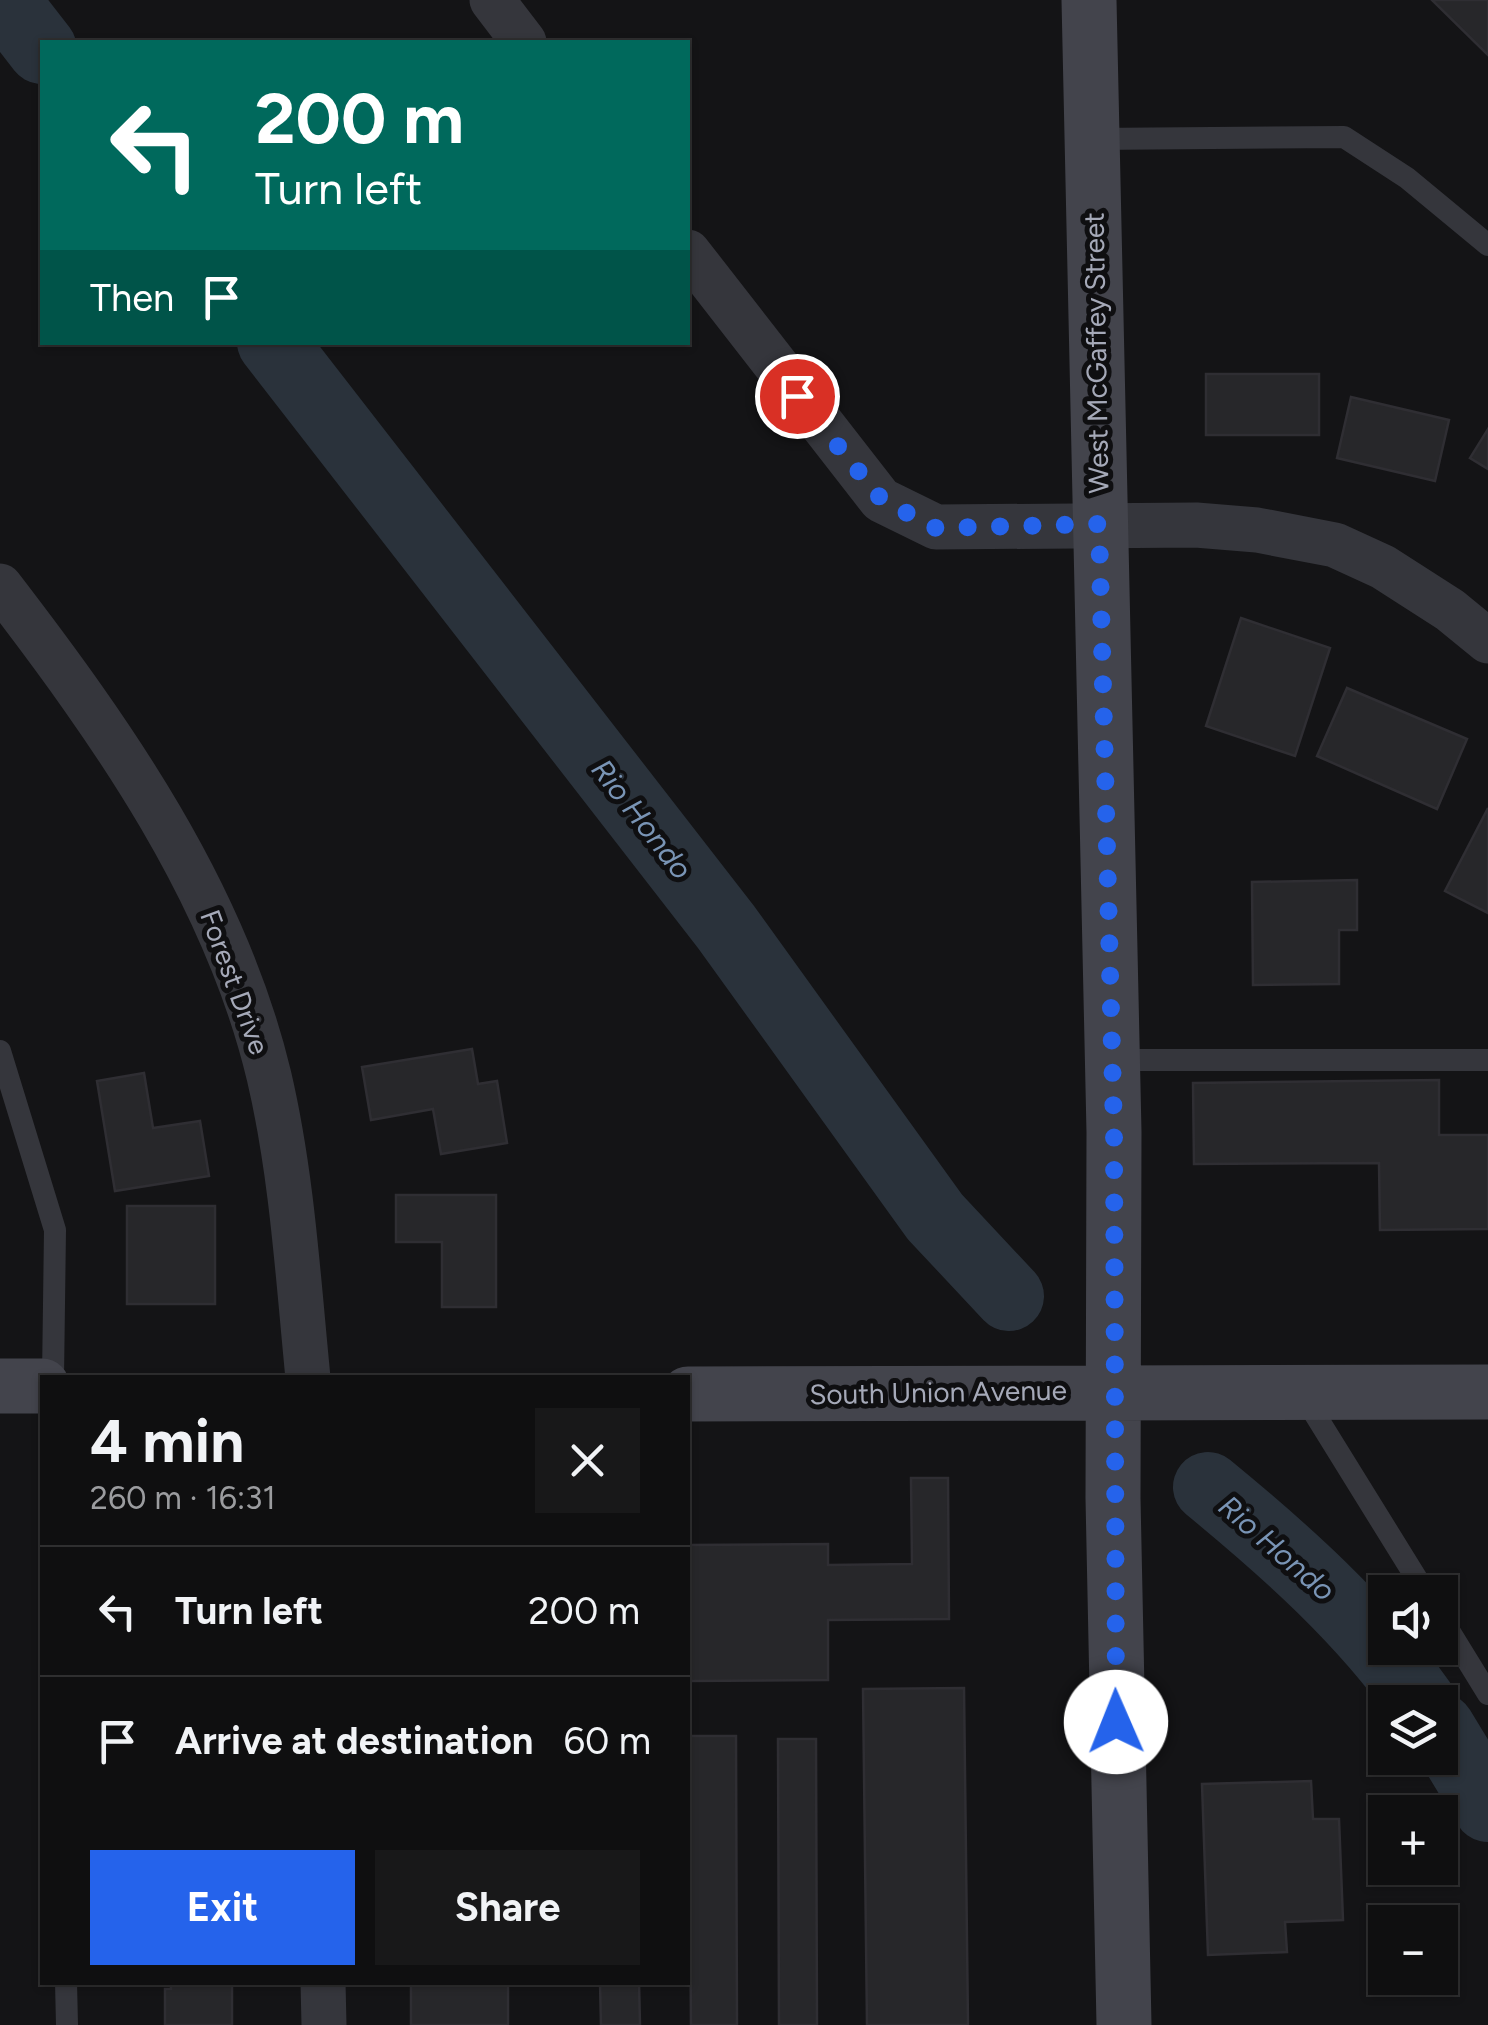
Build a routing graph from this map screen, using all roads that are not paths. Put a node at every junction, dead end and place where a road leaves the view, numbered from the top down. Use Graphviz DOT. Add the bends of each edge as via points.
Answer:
graph roads {
  1 [pos="492,0"];
  2 [pos="1090,0"];
  3 [pos="522,40"];
  4 [pos="1092,140"];
  5 [pos="1488,245"];
  6 [pos="690,255"];
  7 [pos="1099,524"];
  8 [pos="0,586"];
  9 [pos="1488,641"];
  10 [pos="0,1051"];
  11 [pos="1113,1060"];
  12 [pos="1488,1060"];
  13 [pos="53,1375"];
  14 [pos="308,1375"];
  15 [pos="0,1386"];
  16 [pos="40,1386"];
  17 [pos="1114,1390"];
  18 [pos="1302,1392"];
  19 [pos="1488,1392"];
  20 [pos="690,1394"];
  21 [pos="1414,1575"];
  22 [pos="1458,1645"];
  23 [pos="1488,1694"];
  24 [pos="66,1985"];
  25 [pos="323,1985"];
  26 [pos="67,2025"];
  27 [pos="324,2025"];
  28 [pos="1124,2025"];
  1 -- 3 [label="street"];
  2 -- 4 [label="main road, West McGaffey Street"];
  4 -- 5 [label="lane" via="1344,137"];
  4 -- 7 [label="main road, West McGaffey Street"];
  6 -- 7 [label="street" via="882,500 936,528"];
  7 -- 9 [label="street" via="1258,530 1335,546 1400,578"];
  7 -- 11 [label="main road, West McGaffey Street"];
  8 -- 14 [label="street, Forest Drive" via="136,774 215,918 268,1075"];
  10 -- 13 [label="lane" via="56,1230"];
  11 -- 12 [label="lane"];
  11 -- 17 [label="main road, West McGaffey Street"];
  15 -- 16 [label="main road"];
  17 -- 18 [label="main road, South Union Avenue"];
  17 -- 20 [label="main road, South Union Avenue"];
  17 -- 28 [label="main road, West McGaffey Street"];
  18 -- 19 [label="main road, South Union Avenue"];
  18 -- 21 [label="lane"];
  22 -- 23 [label="lane"];
  24 -- 26 [label="lane"];
  25 -- 27 [label="street"];
}
